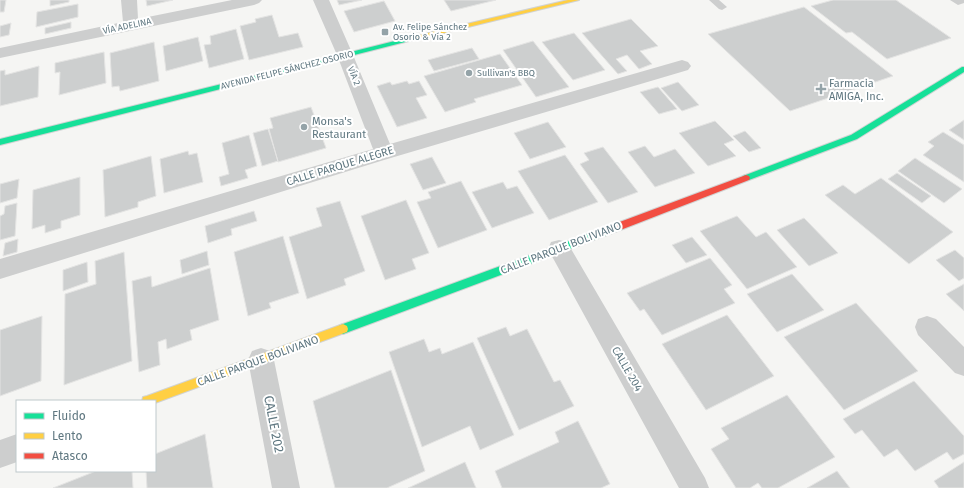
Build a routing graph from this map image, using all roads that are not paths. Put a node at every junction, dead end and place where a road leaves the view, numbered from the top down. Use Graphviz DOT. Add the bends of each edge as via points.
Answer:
graph roads {
  1 [pos="129,0"];
  2 [pos="254,0"];
  3 [pos="321,0"];
  4 [pos="576,0"];
  5 [pos="714,0"];
  6 [pos="955,0"];
  7 [pos="964,0"];
  8 [pos="722,7"];
  9 [pos="131,25"];
  10 [pos="0,53"];
  11 [pos="345,55"];
  12 [pos="682,66"];
  13 [pos="964,69"];
  14 [pos="0,142"];
  15 [pos="384,153"];
  16 [pos="559,249"];
  17 [pos="0,269"];
  18 [pos="927,327"];
  19 [pos="261,360"];
  20 [pos="964,364"];
  21 [pos="150,400"];
  22 [pos="16,448"];
  23 [pos="0,454"];
  24 [pos="286,488"];
  25 [pos="695,488"];
  1 -- 9 [label="street"];
  2 -- 9 [label="street, VÍA ADELINA"];
  3 -- 11 [label="street, VÍA 2"];
  4 -- 11 [label="street, AVENIDA FELIPE SÁNCHEZ OSORIO"];
  5 -- 8 [label="lane"];
  6 -- 7 [label="lane"];
  9 -- 10 [label="street, VÍA ADELINA"];
  11 -- 14 [label="street, AVENIDA FELIPE SÁNCHEZ OSORIO"];
  11 -- 15 [label="street, VÍA 2"];
  12 -- 15 [label="street, CALLE PARQUE ALEGRE"];
  13 -- 16 [label="street, CALLE PARQUE BOLIVIANO" via="854,137"];
  15 -- 17 [label="street, CALLE PARQUE ALEGRE"];
  16 -- 19 [label="street, CALLE PARQUE BOLIVIANO"];
  16 -- 25 [label="street, CALLE 204"];
  18 -- 20 [label="street"];
  19 -- 21 [label="street, CALLE PARQUE BOLIVIANO"];
  19 -- 24 [label="street, CALLE 202"];
  22 -- 23 [label="street"];
}
